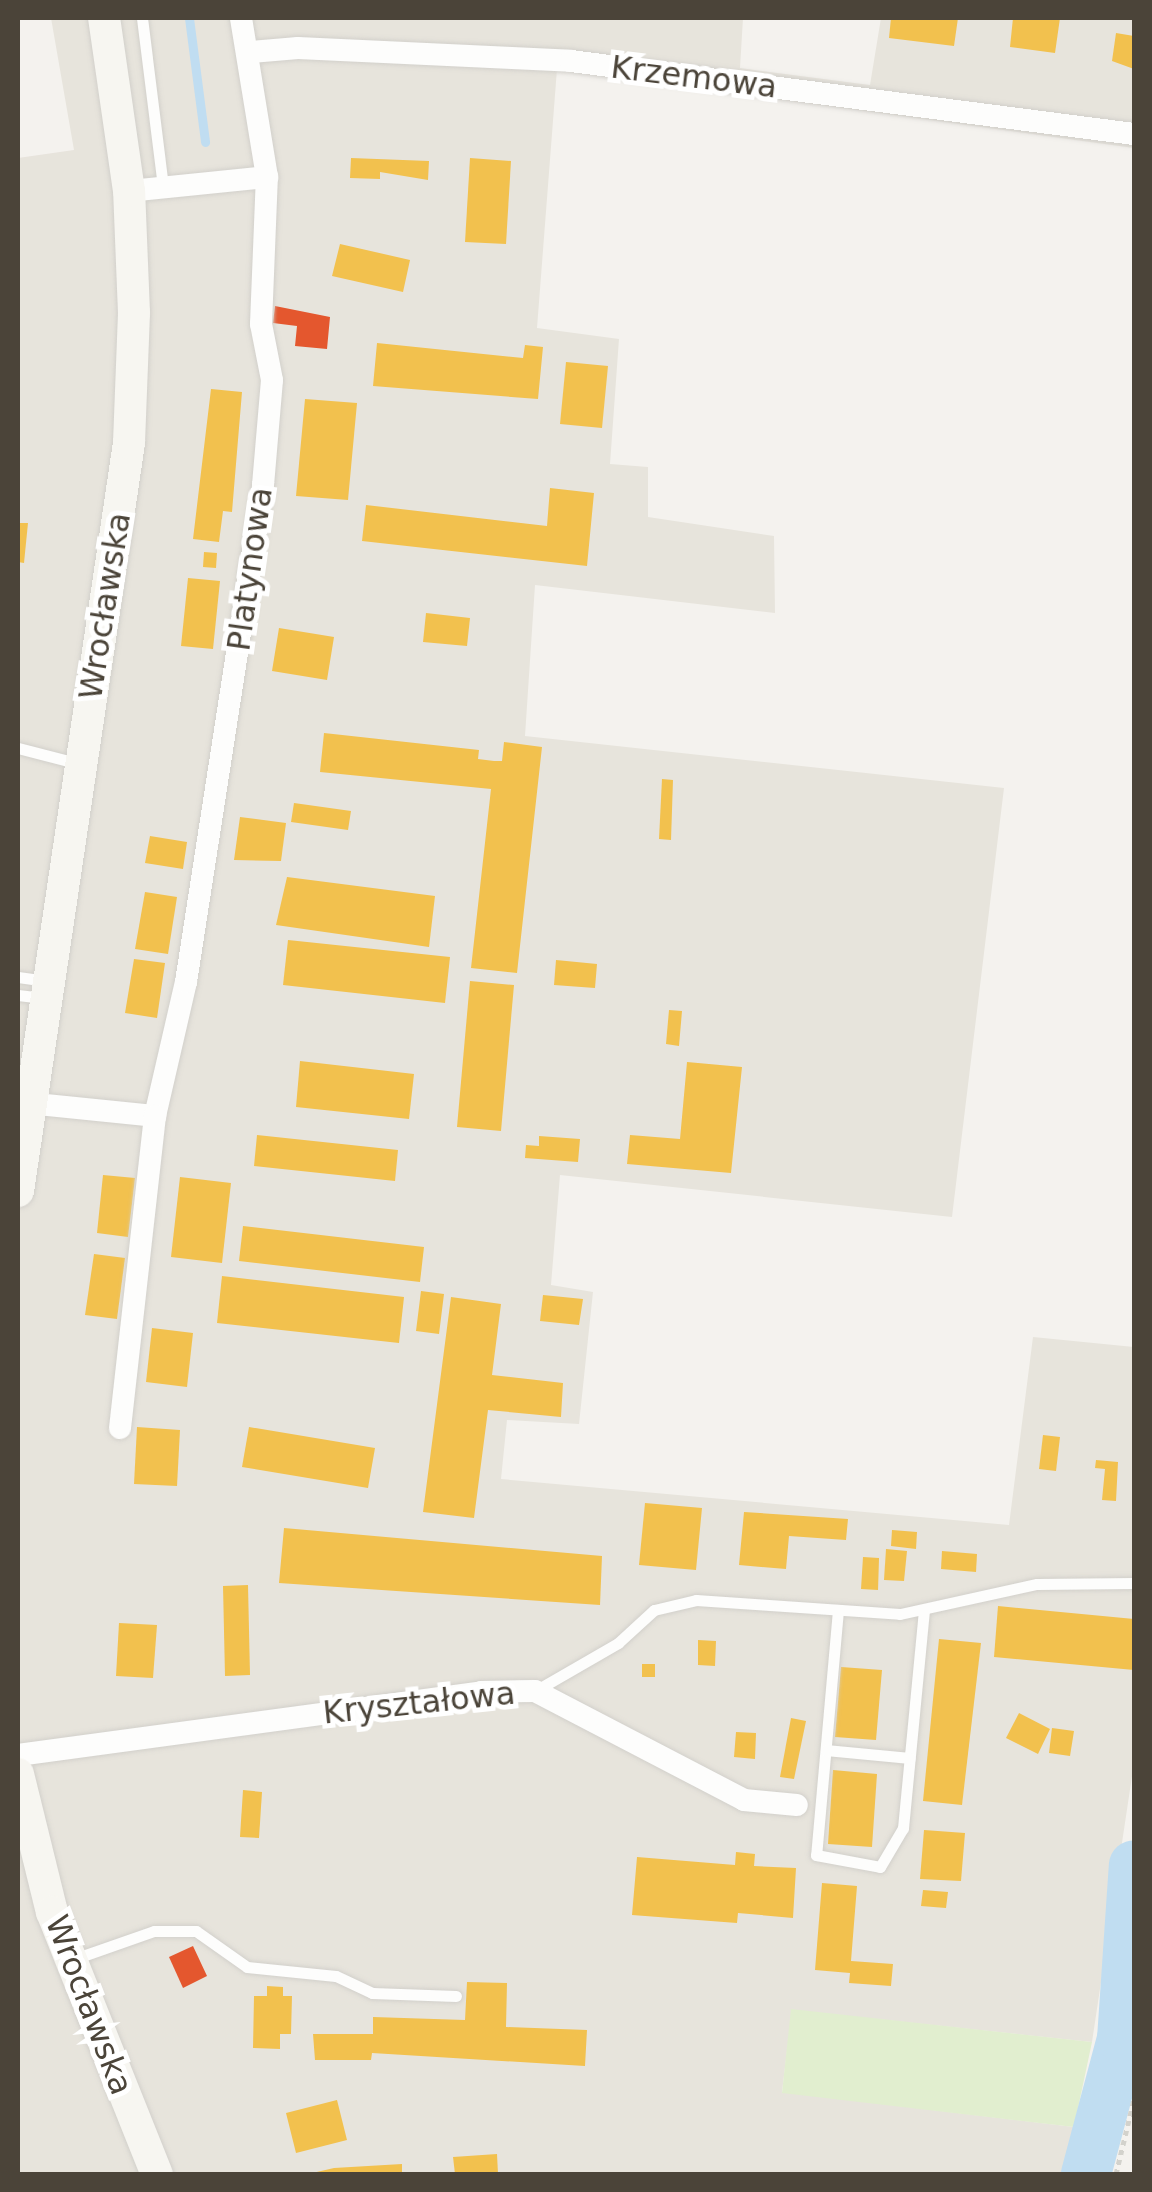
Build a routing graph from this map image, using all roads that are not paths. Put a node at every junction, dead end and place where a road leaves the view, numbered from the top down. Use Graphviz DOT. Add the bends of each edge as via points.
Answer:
graph roads {
  1 [pos="104,18"];
  2 [pos="142,18"];
  3 [pos="241,18"];
  4 [pos="251,52"];
  5 [pos="1134,134"];
  6 [pos="267,177"];
  7 [pos="164,187"];
  8 [pos="129,190"];
  9 [pos="18,748"];
  10 [pos="80,764"];
  11 [pos="31,988"];
  12 [pos="156,1116"];
  13 [pos="23,1123"];
  14 [pos="18,1191"];
  15 [pos="120,1428"];
  16 [pos="1134,1582"];
  17 [pos="838,1610"];
  18 [pos="924,1610"];
  19 [pos="534,1691"];
  20 [pos="826,1750"];
  21 [pos="18,1755"];
  22 [pos="910,1758"];
  23 [pos="18,1774"];
  24 [pos="797,1804"];
  25 [pos="70,1960"];
  26 [pos="456,1996"];
  27 [pos="157,2174"];
  1 -- 8 [label="main road, Wrocławska"];
  2 -- 7 [label="lane"];
  3 -- 4 [label="street, Platynowa"];
  4 -- 5 [label="street, Krzemowa" via="298,48 571,61"];
  4 -- 6 [label="street, Platynowa"];
  6 -- 7 [label="street"];
  6 -- 12 [label="street, Platynowa" via="260,324 272,380 263,485 186,982"];
  7 -- 8 [label="street"];
  8 -- 10 [label="main road, Wrocławska" via="129,444"];
  9 -- 10 [label="lane"];
  10 -- 11 [label="main road, Wrocławska"];
  11 -- 13 [label="main road, Wrocławska"];
  12 -- 13 [label="street"];
  12 -- 15 [label="street, Platynowa"];
  13 -- 14 [label="main road, Wrocławska"];
  16 -- 18 [label="lane" via="1037,1584"];
  17 -- 18 [label="lane"];
  17 -- 19 [label="lane" via="696,1600 654,1610 618,1643"];
  17 -- 20 [label="lane"];
  18 -- 22 [label="lane"];
  19 -- 21 [label="street, Kryształowa" via="482,1692"];
  19 -- 24 [label="street, Kryształowa" via="744,1800"];
  20 -- 22 [label="lane"];
  20 -- 22 [label="lane" via="816,1855 880,1866 903,1828"];
  23 -- 25 [label="main road, Wrocławska"];
  25 -- 26 [label="lane" via="154,1931 196,1931 246,1967 336,1976 372,1993"];
  25 -- 27 [label="main road, Wrocławska"];
}
